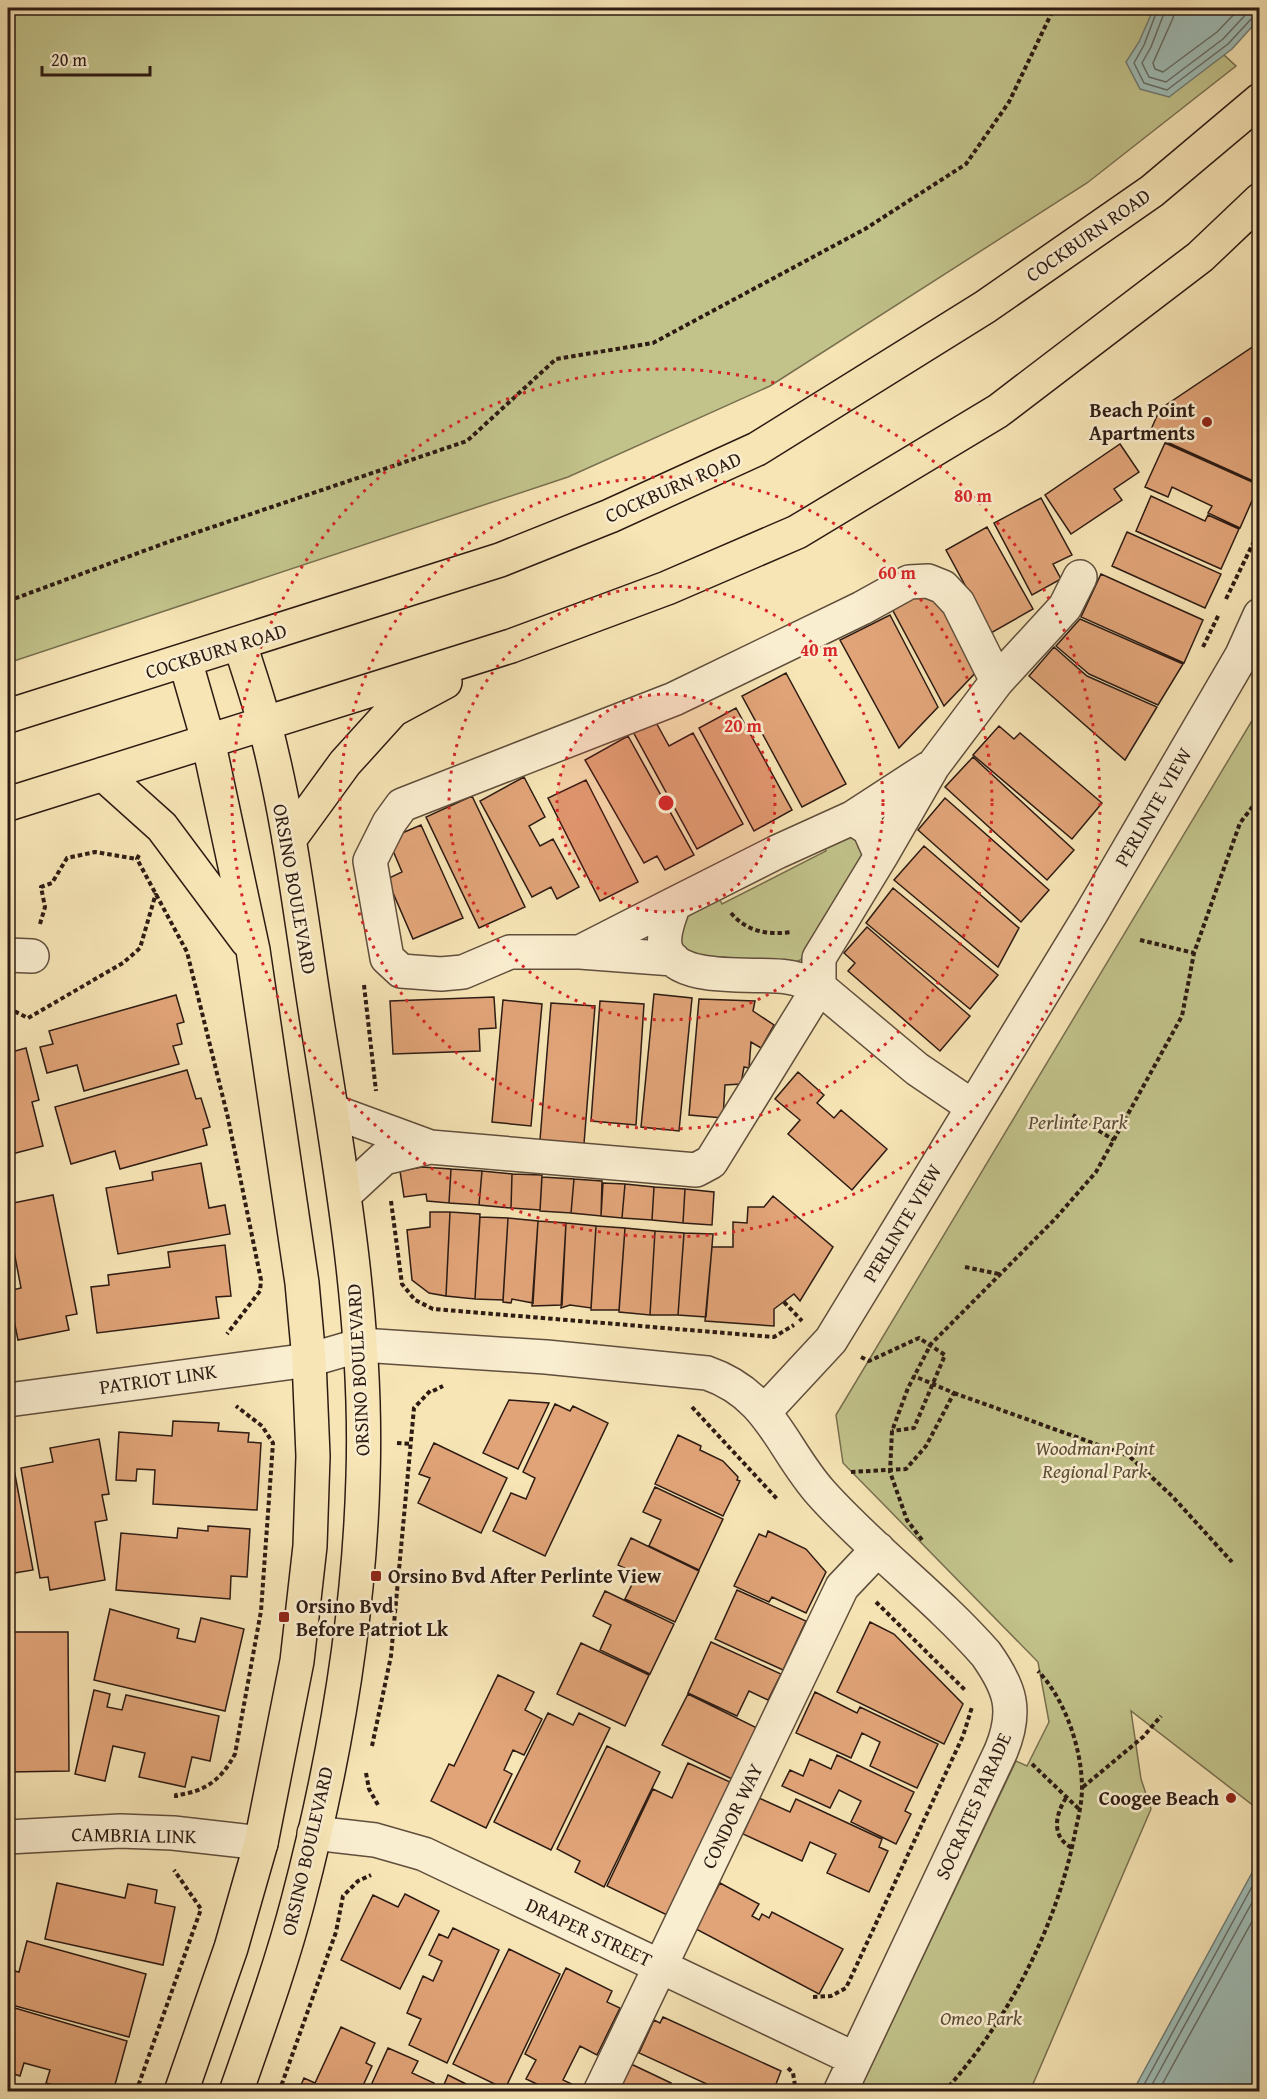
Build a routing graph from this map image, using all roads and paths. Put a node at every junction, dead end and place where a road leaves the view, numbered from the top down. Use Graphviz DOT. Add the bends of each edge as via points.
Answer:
graph roads {
  1 [pos="1054,8"];
  2 [pos="1260,100"];
  3 [pos="1260,201"];
  4 [pos="1260,529"];
  5 [pos="1080,577"];
  6 [pos="8,601"];
  7 [pos="1224,602"];
  8 [pos="1220,612"];
  9 [pos="1260,615"];
  10 [pos="240,644"];
  11 [pos="511,646"];
  12 [pos="1200,652"];
  13 [pos="185,660"];
  14 [pos="997,681"];
  15 [pos="8,716"];
  16 [pos="264,723"];
  17 [pos="208,740"];
  18 [pos="933,766"];
  19 [pos="103,774"];
  20 [pos="1260,797"];
  21 [pos="8,804"];
  22 [pos="852,818"];
  23 [pos="289,840"];
  24 [pos="141,851"];
  25 [pos="881,856"];
  26 [pos="137,859"];
  27 [pos="156,892"];
  28 [pos="674,904"];
  29 [pos="728,909"];
  30 [pos="797,931"];
  31 [pos="1140,940"];
  32 [pos="254,950"];
  33 [pos="580,952"];
  34 [pos="1194,953"];
  35 [pos="20,956"];
  36 [pos="673,959"];
  37 [pos="819,987"];
  38 [pos="8,1008"];
  39 [pos="973,1107"];
  40 [pos="332,1110"];
  41 [pos="1073,1115"];
  42 [pos="1114,1140"];
  43 [pos="430,1147"];
  44 [pos="345,1194"];
  45 [pos="390,1198"];
  46 [pos="965,1267"];
  47 [pos="1000,1274"];
  48 [pos="784,1302"];
  49 [pos="807,1311"];
  50 [pos="801,1321"];
  51 [pos="223,1341"];
  52 [pos="931,1344"];
  53 [pos="360,1345"];
  54 [pos="860,1356"];
  55 [pos="309,1360"];
  56 [pos="914,1376"];
  57 [pos="432,1382"];
  58 [pos="445,1385"];
  59 [pos="933,1385"];
  60 [pos="433,1391"];
  61 [pos="954,1393"];
  62 [pos="8,1400"];
  63 [pos="228,1404"];
  64 [pos="680,1405"];
  65 [pos="765,1411"];
  66 [pos="891,1431"];
  67 [pos="847,1472"];
  68 [pos="781,1503"];
  69 [pos="878,1549"];
  70 [pos="1232,1562"];
  71 [pos="870,1596"];
  72 [pos="968,1693"];
  73 [pos="970,1699"];
  74 [pos="1161,1716"];
  75 [pos="370,1753"];
  76 [pos="1029,1762"];
  77 [pos="368,1764"];
  78 [pos="1082,1788"];
  79 [pos="1066,1798"];
  80 [pos="176,1804"];
  81 [pos="1080,1810"];
  82 [pos="379,1815"];
  83 [pos="314,1833"];
  84 [pos="8,1837"];
  85 [pos="261,1843"];
  86 [pos="1072,1848"];
  87 [pos="171,1866"];
  88 [pos="371,1866"];
  89 [pos="660,1965"];
  90 [pos="808,1994"];
  91 [pos="855,2059"];
  92 [pos="136,2091"];
  93 [pos="181,2091"];
  94 [pos="236,2091"];
  95 [pos="279,2091"];
  96 [pos="600,2091"];
  97 [pos="840,2091"];
  1 -- 6 [label="path" via="1009,102 966,164 866,229 653,343 556,359 467,441 168,542"];
  2 -- 10 [label="main road, COCKBURN ROAD" via="1152,191 985,307 758,449 610,516 500,560"];
  3 -- 11 [label="main road" via="1200,257 998,411 797,532 668,588"];
  4 -- 7 [label="path"];
  5 -- 14 [label="street" via="1065,607"];
  8 -- 12 [label="path"];
  9 -- 39 [label="street, PERLINTE VIEW" via="1242,655"];
  10 -- 13 [label="main road, COCKBURN ROAD"];
  10 -- 16 [label="main road, ORSINO BOULEVARD"];
  11 -- 16 [label="main road"];
  11 -- 23 [label="main road" via="393,710 345,763"];
  13 -- 15 [label="main road, COCKBURN ROAD"];
  13 -- 17 [label="main road"];
  14 -- 18 [label="street"];
  14 -- 33 [label="street" via="958,603 943,587 928,581 909,582 674,699 402,805 370,861 387,958 401,971 441,975 464,972 510,952"];
  16 -- 17 [label="main road"];
  16 -- 23 [label="main road, ORSINO BOULEVARD"];
  17 -- 19 [label="main road"];
  17 -- 32 [label="main road"];
  18 -- 22 [label="street"];
  18 -- 25 [label="street"];
  19 -- 21 [label="main road"];
  19 -- 32 [label="main road" via="162,827"];
  20 -- 34 [label="path" via="1240,822"];
  22 -- 25 [label="street" via="868,829"];
  22 -- 28 [label="street"];
  23 -- 40 [label="main road, ORSINO BOULEVARD"];
  24 -- 26 [label="path"];
  25 -- 37 [label="street" via="819,958"];
  26 -- 27 [label="path"];
  26 -- 35 [label="path" via="95,852 67,858 52,883 41,887 45,907"];
  27 -- 38 [label="path" via="140,948 123,963 28,1018"];
  27 -- 51 [label="path" via="187,952 228,1118 261,1280 260,1291 228,1334 222,1335"];
  28 -- 33 [label="street"];
  28 -- 36 [label="street" via="665,932 665,948"];
  29 -- 30 [label="path" via="758,932"];
  31 -- 34 [label="path"];
  32 -- 55 [label="main road" via="302,1283"];
  33 -- 36 [label="street"];
  34 -- 42 [label="path" via="1182,1016"];
  36 -- 37 [label="street" via="696,972 789,977"];
  37 -- 39 [label="street" via="925,1076"];
  37 -- 43 [label="street" via="711,1162 696,1170"];
  39 -- 65 [label="street, PERLINTE VIEW" via="831,1340"];
  40 -- 43 [label="street"];
  40 -- 44 [label="main road, ORSINO BOULEVARD"];
  41 -- 42 [label="path"];
  42 -- 47 [label="path" via="1096,1172"];
  43 -- 44 [label="street" via="384,1158"];
  44 -- 53 [label="main road, ORSINO BOULEVARD"];
  45 -- 50 [label="path" via="402,1284 415,1300 433,1309 774,1337"];
  46 -- 47 [label="path"];
  47 -- 52 [label="path"];
  48 -- 50 [label="path"];
  49 -- 50 [label="path"];
  52 -- 54 [label="path" via="919,1338 869,1361"];
  52 -- 59 [label="path" via="945,1354"];
  53 -- 55 [label="street"];
  53 -- 65 [label="street" via="707,1373 728,1380"];
  53 -- 83 [label="main road, ORSINO BOULEVARD" via="363,1476 355,1610"];
  55 -- 62 [label="street, PATRIOT LINK"];
  55 -- 85 [label="main road" via="313,1456 310,1546 297,1661"];
  56 -- 59 [label="path"];
  57 -- 60 [label="path"];
  58 -- 60 [label="path"];
  59 -- 61 [label="path"];
  59 -- 66 [label="path" via="914,1428"];
  60 -- 75 [label="path" via="414,1408 391,1656"];
  61 -- 67 [label="path" via="926,1446 906,1469"];
  61 -- 70 [label="path" via="1129,1456"];
  63 -- 80 [label="path" via="238,1406 262,1426 273,1443 261,1611 235,1754 226,1770 199,1792 176,1795"];
  64 -- 68 [label="path" via="691,1406"];
  65 -- 69 [label="street, SOCRATES PARADE" via="821,1493"];
  69 -- 89 [label="street, CONDOR WAY" via="842,1587"];
  69 -- 91 [label="street, SOCRATES PARADE" via="986,1654 1006,1686 1011,1710 1001,1751"];
  71 -- 72 [label="path"];
  73 -- 90 [label="path" via="973,1706 963,1736 846,1988 831,1996 815,1998"];
  74 -- 78 [label="path" via="1143,1737"];
  76 -- 79 [label="path"];
  77 -- 82 [label="path" via="365,1774"];
  79 -- 81 [label="path"];
  79 -- 86 [label="path" via="1056,1814 1058,1834"];
  83 -- 89 [label="street, DRAPER STREET" via="375,1840 424,1854"];
  83 -- 94 [label="main road, ORSINO BOULEVARD" via="280,1965"];
  84 -- 85 [label="street, CAMBRIA LINK" via="173,1833"];
  85 -- 93 [label="main road" via="231,1948"];
  87 -- 92 [label="path" via="201,1909"];
  88 -- 95 [label="path" via="371,1876 358,1881 344,1896 336,1932"];
  89 -- 91 [label="street, DRAPER STREET"];
  89 -- 96 [label="street, CONDOR WAY"];
  91 -- 97 [label="street, SOCRATES PARADE"];
}
